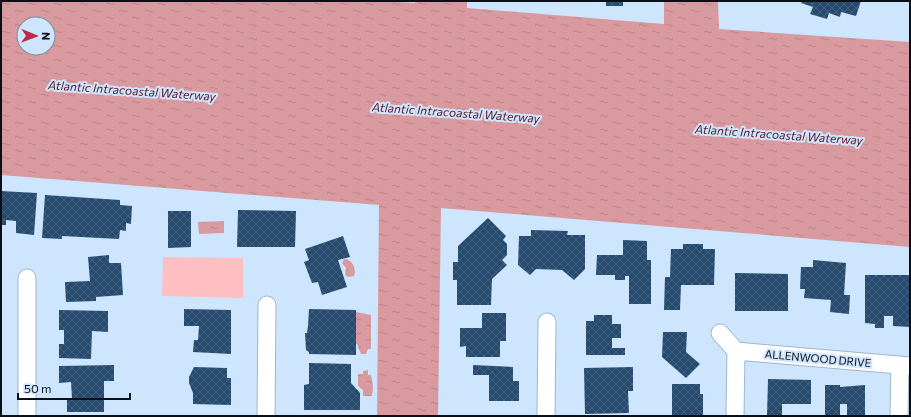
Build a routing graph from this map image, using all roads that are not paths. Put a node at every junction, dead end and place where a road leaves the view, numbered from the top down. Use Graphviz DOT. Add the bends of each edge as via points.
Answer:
graph roads {
  1 [pos="27,278"];
  2 [pos="267,305"];
  3 [pos="547,322"];
  4 [pos="720,334"];
  5 [pos="736,351"];
  6 [pos="905,365"];
  7 [pos="27,416"];
  8 [pos="266,416"];
  9 [pos="546,416"];
  10 [pos="735,416"];
  11 [pos="899,416"];
  1 -- 7 [label="street"];
  2 -- 8 [label="street"];
  3 -- 9 [label="street"];
  4 -- 5 [label="street"];
  5 -- 6 [label="street, ALLENWOOD DRIVE"];
  5 -- 10 [label="street"];
  6 -- 11 [label="street"];
}
